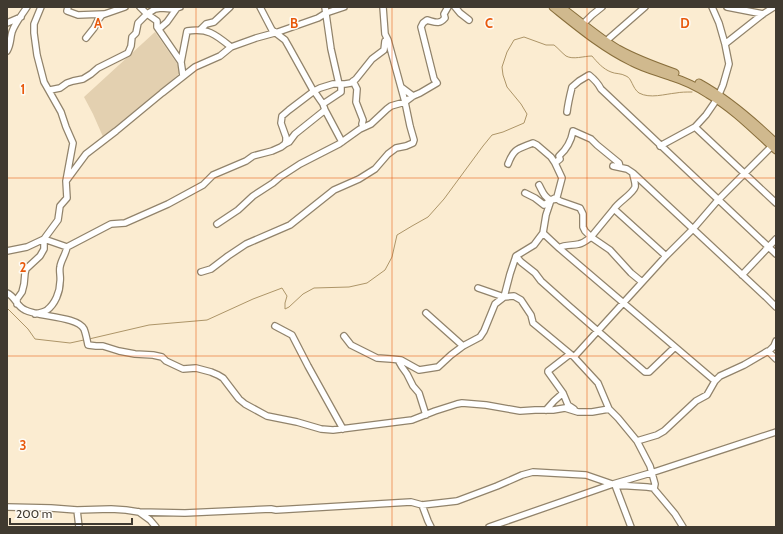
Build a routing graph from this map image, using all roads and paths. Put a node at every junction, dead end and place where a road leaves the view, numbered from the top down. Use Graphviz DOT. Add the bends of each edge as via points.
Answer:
graph roads {
  1 [pos="27,7"];
  2 [pos="41,7"];
  3 [pos="68,7"];
  4 [pos="125,7"];
  5 [pos="179,7"];
  6 [pos="230,7"];
  7 [pos="260,7"];
  8 [pos="344,7"];
  9 [pos="382,7"];
  10 [pos="448,7"];
  11 [pos="456,7"];
  12 [pos="553,7"];
  13 [pos="561,7"];
  14 [pos="602,7"];
  15 [pos="645,7"];
  16 [pos="712,7"];
  17 [pos="727,7"];
  18 [pos="774,7"];
  19 [pos="153,8"];
  20 [pos="143,10"];
  21 [pos="326,10"];
  22 [pos="443,10"];
  23 [pos="105,14"];
  24 [pos="763,14"];
  25 [pos="21,17"];
  26 [pos="469,20"];
  27 [pos="7,23"];
  28 [pos="583,24"];
  29 [pos="159,29"];
  30 [pos="200,30"];
  31 [pos="276,33"];
  32 [pos="86,38"];
  33 [pos="388,40"];
  34 [pos="606,41"];
  35 [pos="725,44"];
  36 [pos="231,46"];
  37 [pos="7,51"];
  38 [pos="181,62"];
  39 [pos="183,76"];
  40 [pos="353,81"];
  41 [pos="340,84"];
  42 [pos="401,87"];
  43 [pos="48,89"];
  44 [pos="314,92"];
  45 [pos="413,96"];
  46 [pos="718,97"];
  47 [pos="405,102"];
  48 [pos="324,107"];
  49 [pos="567,112"];
  50 [pos="363,127"];
  51 [pos="695,127"];
  52 [pos="342,142"];
  53 [pos="285,144"];
  54 [pos="660,146"];
  55 [pos="775,146"];
  56 [pos="555,163"];
  57 [pos="508,164"];
  58 [pos="613,166"];
  59 [pos="620,168"];
  60 [pos="632,173"];
  61 [pos="745,173"];
  62 [pos="66,182"];
  63 [pos="539,185"];
  64 [pos="526,192"];
  65 [pos="551,200"];
  66 [pos="718,200"];
  67 [pos="776,203"];
  68 [pos="614,209"];
  69 [pos="217,224"];
  70 [pos="693,229"];
  71 [pos="543,233"];
  72 [pos="591,237"];
  73 [pos="44,239"];
  74 [pos="776,239"];
  75 [pos="67,247"];
  76 [pos="768,247"];
  77 [pos="559,248"];
  78 [pos="7,251"];
  79 [pos="776,254"];
  80 [pos="516,256"];
  81 [pos="666,256"];
  82 [pos="201,272"];
  83 [pos="742,275"];
  84 [pos="642,282"];
  85 [pos="478,288"];
  86 [pos="7,294"];
  87 [pos="506,295"];
  88 [pos="623,303"];
  89 [pos="17,304"];
  90 [pos="776,307"];
  91 [pos="426,313"];
  92 [pos="35,314"];
  93 [pos="275,326"];
  94 [pos="598,331"];
  95 [pos="344,336"];
  96 [pos="776,341"];
  97 [pos="463,346"];
  98 [pos="675,347"];
  99 [pos="769,351"];
  100 [pos="572,355"];
  101 [pos="776,359"];
  102 [pos="398,360"];
  103 [pos="715,381"];
  104 [pos="563,393"];
  105 [pos="609,409"];
  106 [pos="546,410"];
  107 [pos="578,412"];
  108 [pos="426,415"];
  109 [pos="343,429"];
  110 [pos="776,432"];
  111 [pos="637,441"];
  112 [pos="651,473"];
  113 [pos="614,485"];
  114 [pos="654,488"];
  115 [pos="422,505"];
  116 [pos="7,507"];
  117 [pos="77,510"];
  118 [pos="139,512"];
  119 [pos="79,527"];
  120 [pos="156,527"];
  121 [pos="431,527"];
  122 [pos="489,527"];
  123 [pos="631,527"];
  124 [pos="682,527"];
  1 -- 25 [label="street"];
  2 -- 43 [label="street" via="34,24 34,33 37,56"];
  3 -- 23 [label="street" via="67,11 78,15"];
  4 -- 23 [label="street"];
  5 -- 19 [label="street"];
  5 -- 29 [label="street"];
  6 -- 30 [label="street" via="214,22 206,24"];
  7 -- 31 [label="street"];
  8 -- 21 [label="street"];
  9 -- 33 [label="street"];
  10 -- 22 [label="street"];
  11 -- 26 [label="street"];
  12 -- 46 [label="main road" via="617,54"];
  13 -- 28 [label="main road"];
  14 -- 28 [label="street"];
  15 -- 34 [label="street"];
  16 -- 35 [label="street" via="720,23"];
  17 -- 24 [label="street"];
  18 -- 24 [label="street"];
  19 -- 20 [label="street"];
  20 -- 29 [label="street" via="157,21"];
  20 -- 43 [label="street" via="128,53 82,79 60,88"];
  21 -- 31 [label="street" via="318,18"];
  21 -- 41 [label="street" via="331,49"];
  22 -- 45 [label="street" via="445,18 442,22 427,20 421,27 437,83"];
  23 -- 32 [label="street"];
  24 -- 35 [label="street"];
  25 -- 27 [label="street"];
  25 -- 37 [label="street" via="12,32"];
  28 -- 34 [label="main road"];
  29 -- 38 [label="street"];
  30 -- 36 [label="street" via="216,35"];
  30 -- 38 [label="street" via="187,31"];
  31 -- 36 [label="street"];
  31 -- 44 [label="street" via="285,40"];
  33 -- 40 [label="street" via="384,50 372,58"];
  33 -- 42 [label="street"];
  34 -- 46 [label="main road" via="628,55 692,80"];
  35 -- 46 [label="street" via="728,64"];
  36 -- 39 [label="street" via="220,56 195,67"];
  38 -- 39 [label="street"];
  39 -- 62 [label="street" via="86,154"];
  40 -- 41 [label="street"];
  40 -- 50 [label="street" via="357,89 356,102"];
  41 -- 44 [label="street" via="325,86"];
  41 -- 48 [label="street" via="342,92 326,102"];
  42 -- 45 [label="street"];
  42 -- 47 [label="street"];
  43 -- 62 [label="street" via="73,143"];
  44 -- 48 [label="street"];
  44 -- 53 [label="street" via="282,116"];
  45 -- 47 [label="street"];
  46 -- 51 [label="street"];
  46 -- 55 [label="main road" via="740,110"];
  47 -- 50 [label="street" via="391,106"];
  47 -- 82 [label="street" via="413,143 396,148 375,169 334,190 290,225 246,244 212,269"];
  48 -- 52 [label="street"];
  48 -- 53 [label="street"];
  49 -- 54 [label="street" via="572,87 589,75 601,90"];
  50 -- 52 [label="street"];
  51 -- 54 [label="street"];
  51 -- 61 [label="street"];
  52 -- 69 [label="street" via="280,177"];
  53 -- 75 [label="street" via="213,175 203,185 168,204 124,223 111,224"];
  54 -- 66 [label="street"];
  55 -- 61 [label="street"];
  56 -- 57 [label="street" via="533,143 515,150"];
  56 -- 59 [label="street" via="566,149 573,131 591,139 619,163"];
  56 -- 65 [label="street" via="562,178 556,197"];
  58 -- 59 [label="street"];
  59 -- 60 [label="street"];
  60 -- 68 [label="street" via="635,187"];
  60 -- 70 [label="street"];
  61 -- 66 [label="street"];
  61 -- 67 [label="street"];
  62 -- 73 [label="street" via="67,198 60,206 58,220"];
  63 -- 65 [label="street"];
  64 -- 65 [label="street" via="544,205"];
  65 -- 71 [label="street"];
  65 -- 72 [label="street" via="557,199 580,208 583,214 583,227"];
  66 -- 70 [label="street"];
  66 -- 76 [label="street"];
  68 -- 72 [label="street"];
  68 -- 81 [label="street"];
  70 -- 81 [label="street"];
  70 -- 83 [label="street"];
  71 -- 77 [label="street"];
  71 -- 80 [label="street" via="534,245"];
  72 -- 77 [label="street" via="580,244"];
  72 -- 84 [label="street" via="610,250"];
  73 -- 75 [label="street"];
  73 -- 78 [label="street" via="27,247"];
  73 -- 89 [label="street" via="44,249 40,256 26,268"];
  74 -- 76 [label="street"];
  75 -- 92 [label="street" via="60,265 59,292 47,309"];
  76 -- 79 [label="street"];
  76 -- 83 [label="street"];
  77 -- 88 [label="street"];
  80 -- 87 [label="street"];
  80 -- 94 [label="street"];
  81 -- 84 [label="street"];
  83 -- 90 [label="street"];
  84 -- 88 [label="street"];
  85 -- 87 [label="street"];
  86 -- 89 [label="street" via="14,298"];
  87 -- 97 [label="street" via="495,304 480,337"];
  87 -- 100 [label="street" via="521,300 533,323"];
  88 -- 94 [label="street"];
  88 -- 98 [label="street"];
  89 -- 92 [label="street" via="25,311"];
  91 -- 97 [label="street"];
  92 -- 109 [label="street" via="79,324 84,330 88,345 162,357 183,369 196,368 218,375 239,399 267,416 320,429"];
  93 -- 109 [label="street" via="292,335"];
  94 -- 98 [label="street" via="646,372"];
  94 -- 100 [label="street"];
  95 -- 102 [label="street" via="351,345 377,358"];
  96 -- 99 [label="street"];
  97 -- 102 [label="street" via="438,368 419,370"];
  98 -- 103 [label="street"];
  99 -- 101 [label="street"];
  99 -- 103 [label="street"];
  100 -- 104 [label="street" via="548,371"];
  100 -- 105 [label="street" via="598,383"];
  102 -- 108 [label="street" via="419,393"];
  103 -- 111 [label="street" via="707,395 696,401 664,431"];
  104 -- 106 [label="street"];
  104 -- 107 [label="street" via="568,405"];
  105 -- 107 [label="street"];
  105 -- 111 [label="street"];
  106 -- 107 [label="street" via="565,408"];
  106 -- 108 [label="street" via="520,411 462,403"];
  108 -- 109 [label="street" via="412,420"];
  110 -- 112 [label="street"];
  111 -- 112 [label="street"];
  112 -- 113 [label="street"];
  112 -- 114 [label="street"];
  113 -- 114 [label="street"];
  113 -- 115 [label="street" via="586,475 529,472 463,499"];
  113 -- 122 [label="street"];
  113 -- 123 [label="street"];
  114 -- 124 [label="street"];
  115 -- 118 [label="street" via="411,502 185,513"];
  115 -- 121 [label="street"];
  116 -- 117 [label="street"];
  117 -- 118 [label="street" via="111,509"];
  117 -- 119 [label="street"];
  118 -- 120 [label="street"];
}
